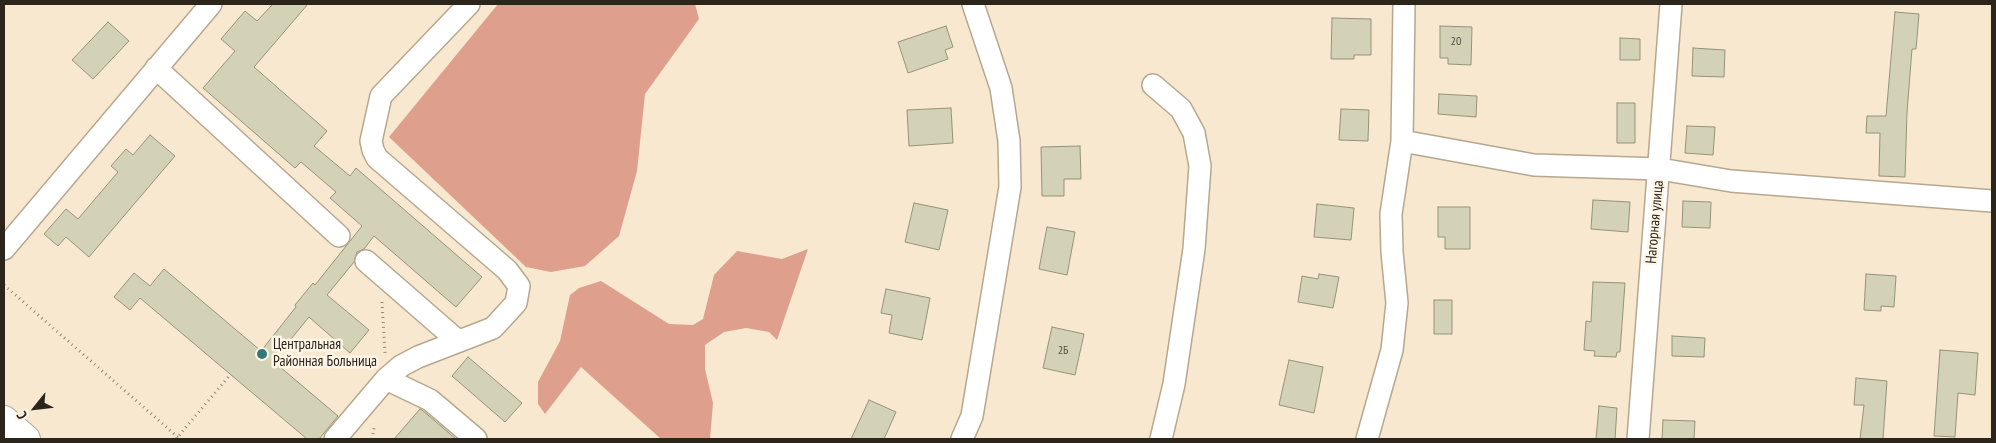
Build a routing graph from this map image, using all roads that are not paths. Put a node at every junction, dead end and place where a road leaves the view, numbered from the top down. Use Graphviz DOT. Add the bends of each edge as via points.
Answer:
graph roads {
  1 [pos="469,4"];
  2 [pos="973,4"];
  3 [pos="1404,4"];
  4 [pos="1671,4"];
  5 [pos="201,7"];
  6 [pos="156,68"];
  7 [pos="1153,84"];
  8 [pos="1402,141"];
  9 [pos="1660,168"];
  10 [pos="1992,201"];
  11 [pos="339,236"];
  12 [pos="4,249"];
  13 [pos="373,267"];
  14 [pos="458,341"];
  15 [pos="386,379"];
  16 [pos="4,420"];
  17 [pos="26,439"];
  18 [pos="335,439"];
  19 [pos="476,439"];
  20 [pos="962,439"];
  21 [pos="1161,439"];
  22 [pos="1368,439"];
  23 [pos="1638,439"];
  1 -- 14 [label="street" via="381,96 371,141 377,158 507,270 519,286 516,303 493,328"];
  2 -- 20 [label="street" via="1001,88 1009,141 1010,187 972,416"];
  3 -- 8 [label="street"];
  4 -- 9 [label="street, Нагорная улица"];
  5 -- 6 [label="street"];
  6 -- 11 [label="street"];
  6 -- 12 [label="street"];
  7 -- 21 [label="street" via="1181,110 1194,133 1200,166 1190,278 1174,384"];
  8 -- 9 [label="street" via="1534,165"];
  8 -- 22 [label="street" via="1391,214 1397,303 1392,350"];
  9 -- 10 [label="street" via="1731,181"];
  9 -- 23 [label="street, Нагорная улица"];
  13 -- 14 [label="street"];
  14 -- 15 [label="street" via="400,366"];
  15 -- 18 [label="street"];
  15 -- 19 [label="street" via="430,400"];
  16 -- 17 [label="main road"];
}
